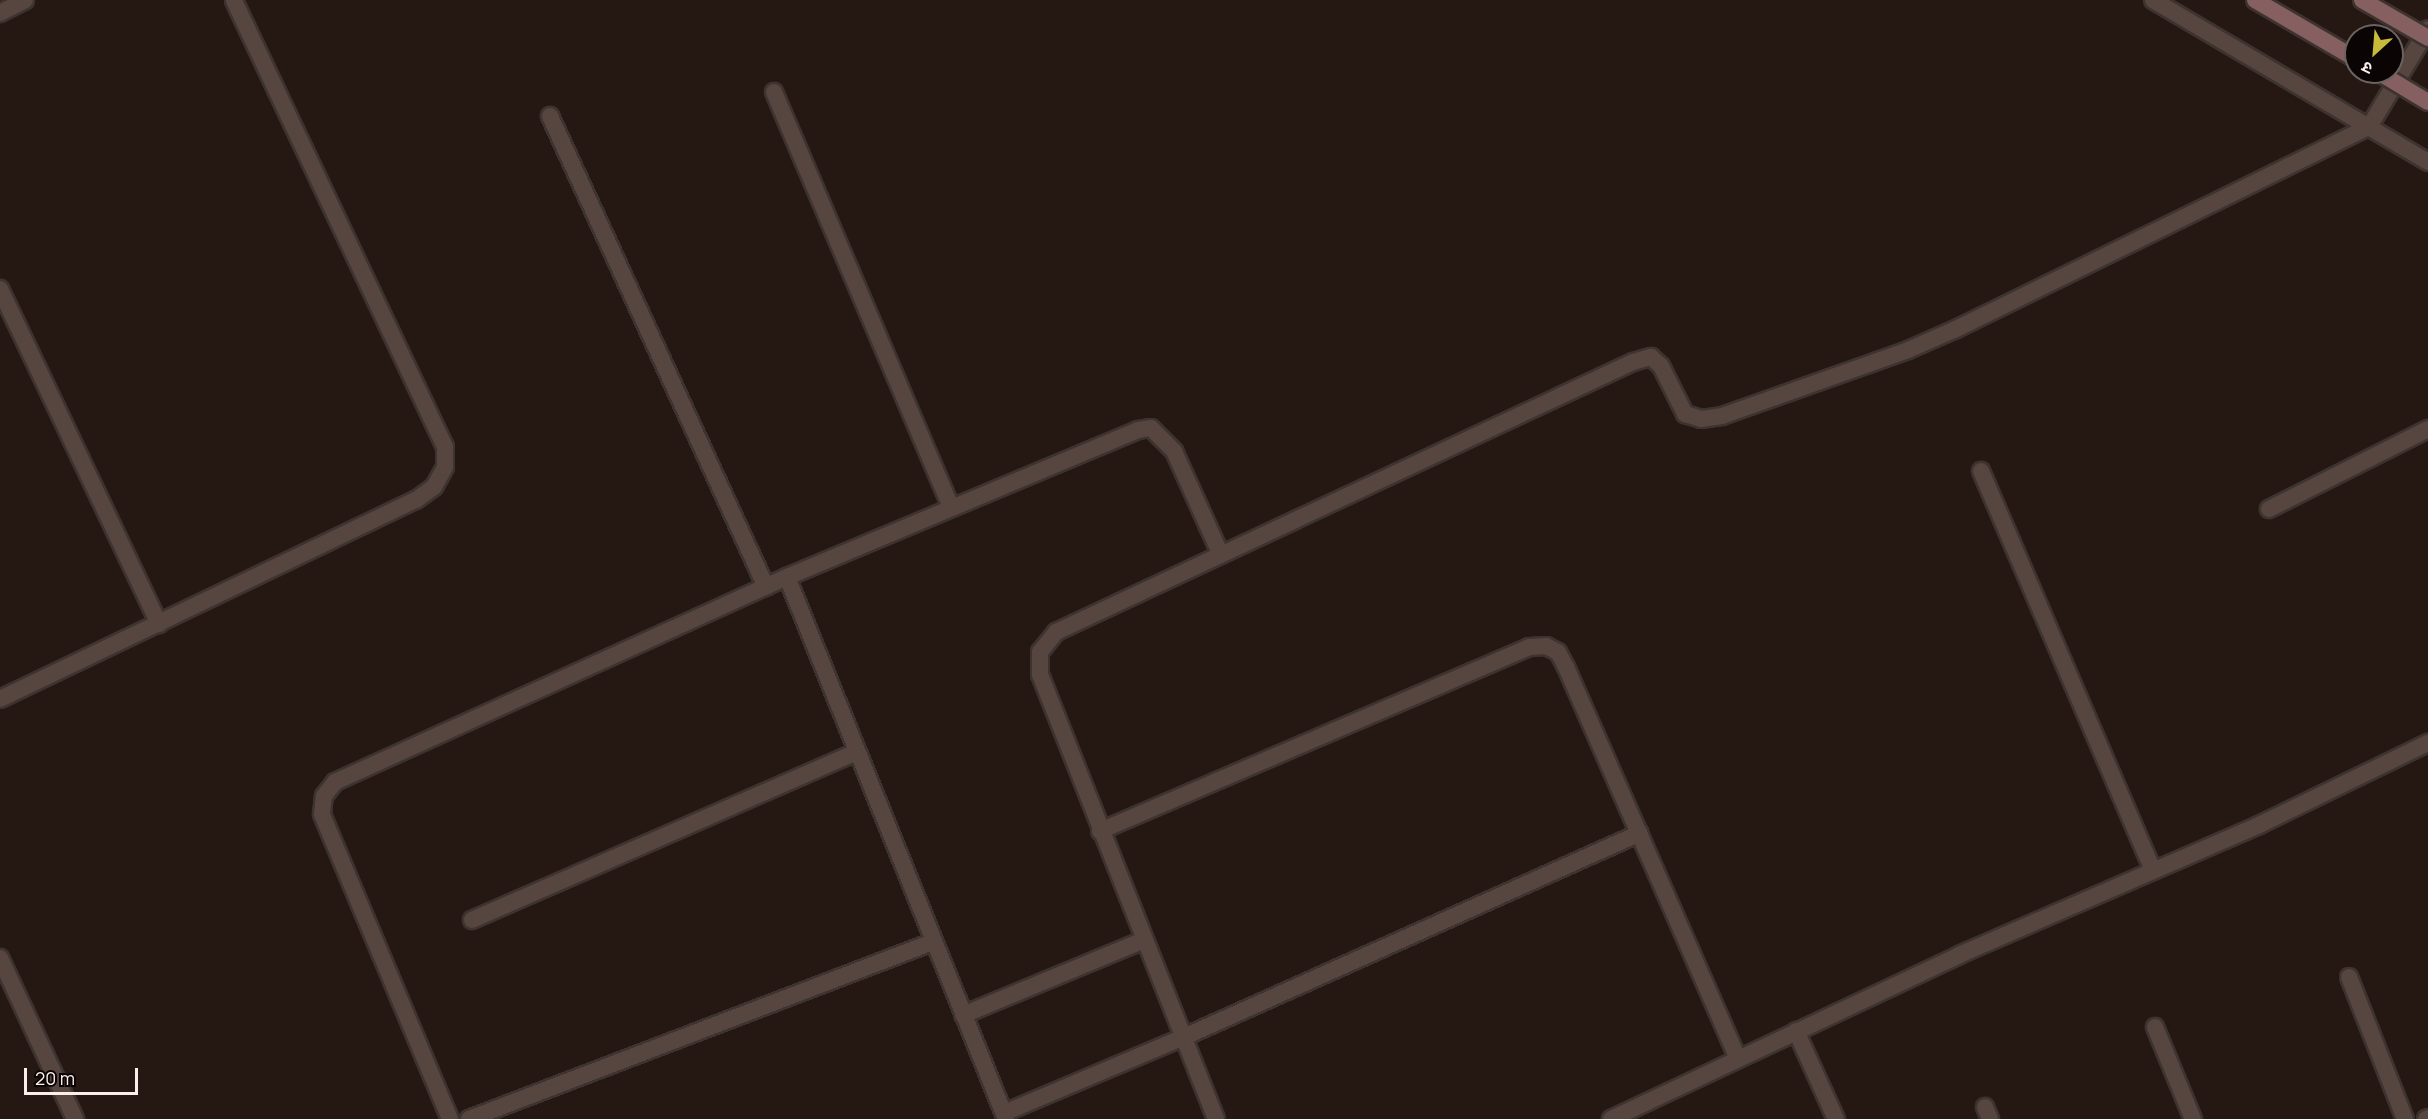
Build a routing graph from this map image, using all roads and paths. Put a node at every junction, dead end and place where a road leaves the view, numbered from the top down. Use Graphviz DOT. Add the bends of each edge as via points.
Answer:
graph roads {
  1 [pos="25,0"];
  2 [pos="234,0"];
  3 [pos="2153,0"];
  4 [pos="2254,0"];
  5 [pos="2362,0"];
  6 [pos="0,13"];
  7 [pos="2428,29"];
  8 [pos="2428,38"];
  9 [pos="2344,52"];
  10 [pos="2398,84"];
  11 [pos="774,92"];
  12 [pos="2428,102"];
  13 [pos="550,116"];
  14 [pos="2369,127"];
  15 [pos="2428,162"];
  16 [pos="0,290"];
  17 [pos="2428,429"];
  18 [pos="1981,471"];
  19 [pos="951,506"];
  20 [pos="2270,509"];
  21 [pos="1221,555"];
  22 [pos="788,577"];
  23 [pos="766,587"];
  24 [pos="159,624"];
  25 [pos="0,699"];
  26 [pos="2428,743"];
  27 [pos="857,752"];
  28 [pos="1100,831"];
  29 [pos="1639,833"];
  30 [pos="2153,871"];
  31 [pos="472,920"];
  32 [pos="1144,940"];
  33 [pos="933,942"];
  34 [pos="0,958"];
  35 [pos="2349,977"];
  36 [pos="963,1016"];
  37 [pos="2155,1027"];
  38 [pos="1796,1031"];
  39 [pos="1184,1037"];
  40 [pos="1738,1058"];
  41 [pos="1005,1116"];
  42 [pos="75,1119"];
  43 [pos="450,1119"];
  44 [pos="469,1119"];
  45 [pos="1216,1119"];
  46 [pos="1611,1119"];
  47 [pos="1836,1119"];
  48 [pos="2193,1119"];
  49 [pos="2404,1119"];
  1 -- 6 [label="street"];
  2 -- 24 [label="street" via="445,447 445,467 434,487 416,500"];
  3 -- 14 [label="street"];
  4 -- 9 [label="main road"];
  5 -- 8 [label="main road, bridge"];
  7 -- 14 [label="street"];
  10 -- 12 [label="main road, bridge"];
  11 -- 19 [label="street"];
  13 -- 23 [label="street"];
  14 -- 15 [label="street"];
  14 -- 21 [label="street" via="2023,298 1908,350 1722,416 1701,419 1685,414 1660,366 1651,357 1633,362"];
  16 -- 24 [label="street"];
  17 -- 20 [label="street"];
  18 -- 30 [label="street"];
  19 -- 21 [label="street" via="1151,428 1174,450"];
  19 -- 22 [label="street"];
  21 -- 28 [label="street" via="1056,632 1040,652 1040,675"];
  22 -- 23 [label="street"];
  22 -- 27 [label="street"];
  23 -- 43 [label="street" via="335,782 324,796 322,814"];
  24 -- 25 [label="street"];
  26 -- 30 [label="street"];
  27 -- 31 [label="street"];
  27 -- 33 [label="street"];
  28 -- 29 [label="street" via="1529,647 1546,646 1558,652 1566,667"];
  28 -- 32 [label="street"];
  29 -- 39 [label="street"];
  29 -- 40 [label="street"];
  30 -- 38 [label="street"];
  32 -- 36 [label="street"];
  32 -- 39 [label="street"];
  33 -- 36 [label="street"];
  33 -- 44 [label="street"];
  34 -- 42 [label="street"];
  35 -- 49 [label="street"];
  36 -- 41 [label="street"];
  37 -- 48 [label="street"];
  38 -- 40 [label="street"];
  38 -- 47 [label="street"];
  39 -- 41 [label="street"];
  39 -- 45 [label="street"];
  40 -- 46 [label="street"];
}
